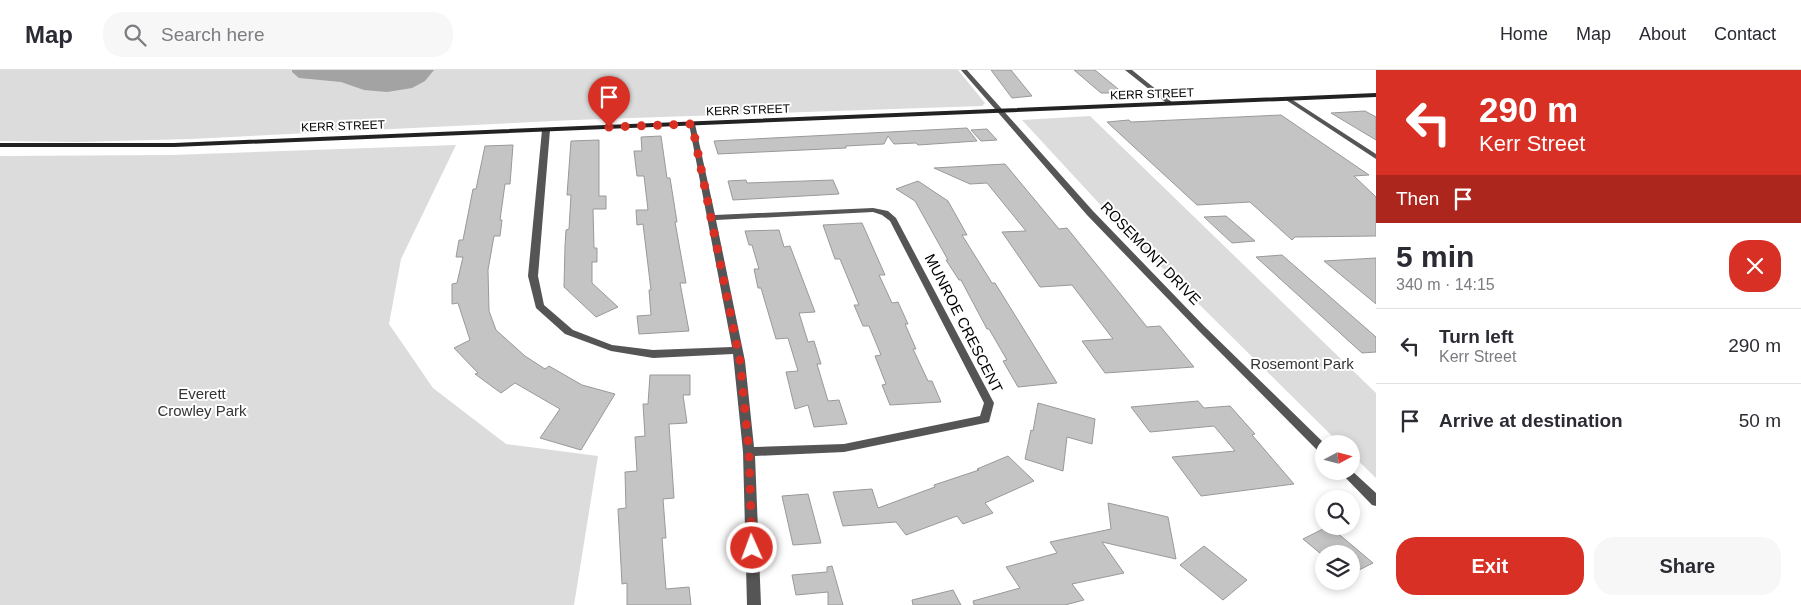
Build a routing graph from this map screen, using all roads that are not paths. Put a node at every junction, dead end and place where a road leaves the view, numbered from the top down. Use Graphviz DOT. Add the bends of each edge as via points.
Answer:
graph roads {
  1 [pos="964,70"];
  2 [pos="1128,70"];
  3 [pos="1376,95"];
  4 [pos="1288,99"];
  5 [pos="1171,104"];
  6 [pos="1000,111"];
  7 [pos="692,124"];
  8 [pos="546,130"];
  9 [pos="0,145"];
  10 [pos="1376,156"];
  11 [pos="712,218"];
  12 [pos="738,350"];
  13 [pos="1315,441"];
  14 [pos="749,452"];
  15 [pos="1354,480"];
  16 [pos="1376,501"];
  17 [pos="754,605"];
  1 -- 6 [label="street, ROSEMONT DRIVE"];
  2 -- 5 [label="street"];
  3 -- 4 [label="street, KERR STREET"];
  4 -- 5 [label="street, KERR STREET"];
  4 -- 10 [label="street"];
  5 -- 6 [label="street, KERR STREET"];
  6 -- 7 [label="street, KERR STREET"];
  6 -- 13 [label="street, ROSEMONT DRIVE" via="1097,219"];
  7 -- 8 [label="street, KERR STREET"];
  7 -- 11 [label="street"];
  8 -- 9 [label="street, KERR STREET" via="126,146"];
  8 -- 12 [label="street" via="533,276 539,306 569,332 611,348 653,354"];
  11 -- 12 [label="street"];
  11 -- 14 [label="street, MUNROE CRESCENT" via="873,210 885,213 893,220 990,403 986,419 844,448"];
  12 -- 14 [label="street"];
  14 -- 17 [label="street"];
  15 -- 16 [label="street"];
}
